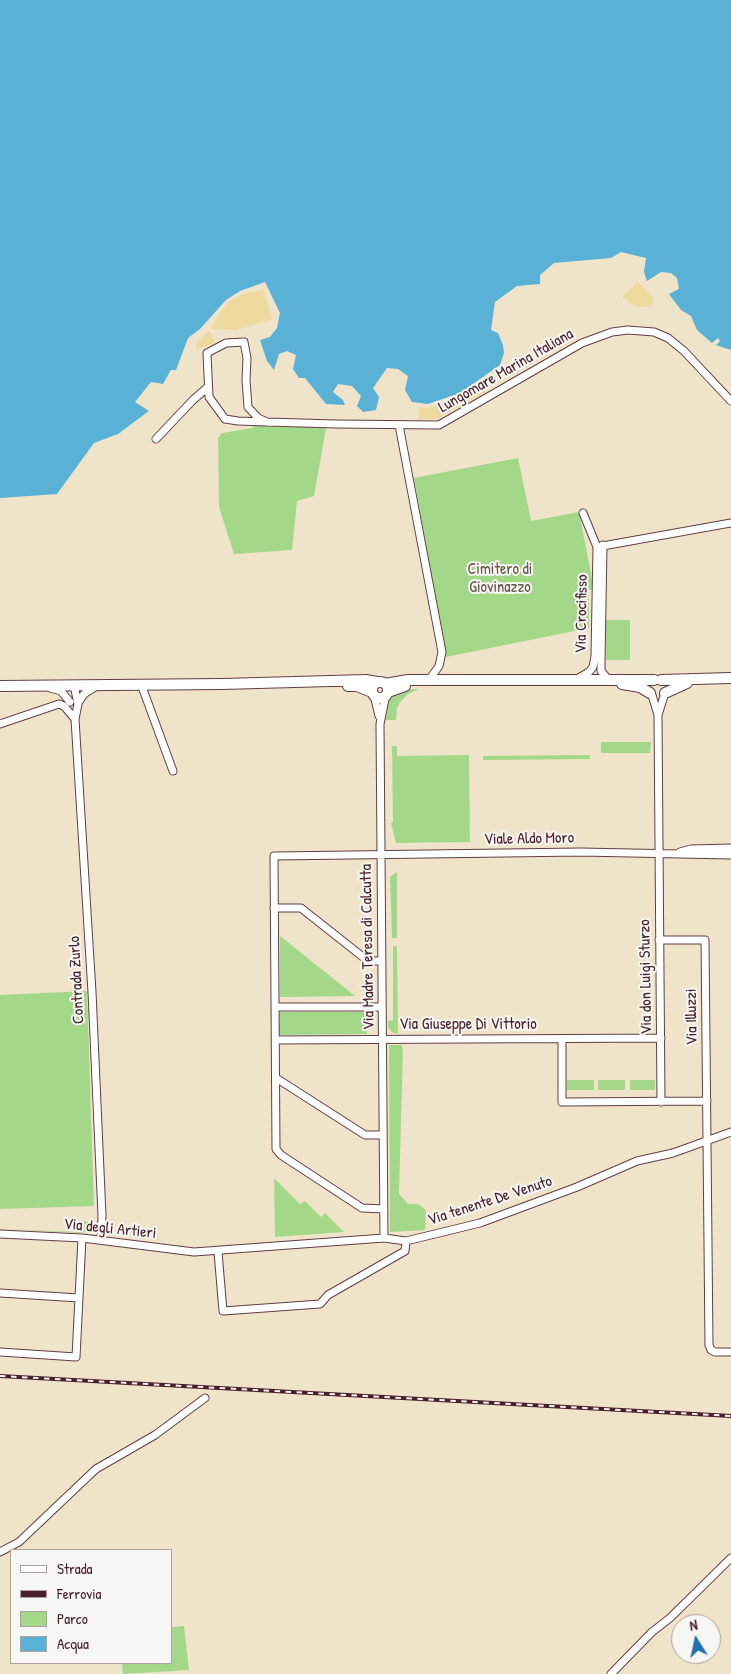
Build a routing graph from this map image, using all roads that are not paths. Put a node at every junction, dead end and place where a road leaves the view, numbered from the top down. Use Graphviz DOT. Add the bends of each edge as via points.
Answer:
graph roads {
  1 [pos="208,387"];
  2 [pos="731,400"];
  3 [pos="267,422"];
  4 [pos="399,425"];
  5 [pos="156,439"];
  6 [pos="584,513"];
  7 [pos="731,523"];
  8 [pos="600,546"];
  9 [pos="576,679"];
  10 [pos="608,679"];
  11 [pos="429,680"];
  12 [pos="658,680"];
  13 [pos="731,680"];
  14 [pos="141,684"];
  15 [pos="222,684"];
  16 [pos="74,685"];
  17 [pos="103,685"];
  18 [pos="0,686"];
  19 [pos="37,686"];
  20 [pos="384,688"];
  21 [pos="665,692"];
  22 [pos="373,694"];
  23 [pos="651,694"];
  24 [pos="70,702"];
  25 [pos="78,704"];
  26 [pos="658,715"];
  27 [pos="76,719"];
  28 [pos="0,724"];
  29 [pos="380,724"];
  30 [pos="173,770"];
  31 [pos="731,848"];
  32 [pos="659,852"];
  33 [pos="677,853"];
  34 [pos="381,855"];
  35 [pos="731,855"];
  36 [pos="274,908"];
  37 [pos="659,940"];
  38 [pos="382,961"];
  39 [pos="275,1007"];
  40 [pos="382,1007"];
  41 [pos="661,1038"];
  42 [pos="562,1039"];
  43 [pos="276,1040"];
  44 [pos="383,1040"];
  45 [pos="276,1078"];
  46 [pos="707,1101"];
  47 [pos="661,1102"];
  48 [pos="731,1132"];
  49 [pos="383,1135"];
  50 [pos="708,1140"];
  51 [pos="384,1209"];
  52 [pos="0,1234"];
  53 [pos="82,1238"];
  54 [pos="384,1238"];
  55 [pos="101,1240"];
  56 [pos="406,1241"];
  57 [pos="218,1252"];
  58 [pos="0,1293"];
  59 [pos="79,1298"];
  60 [pos="0,1352"];
  61 [pos="731,1352"];
  62 [pos="205,1398"];
  63 [pos="0,1552"];
  64 [pos="731,1558"];
  65 [pos="611,1674"];
  1 -- 3 [label="street, Lungomare Marina Italiana" via="208,396 225,419"];
  1 -- 3 [label="street, Lungomare Marina Italiana" via="207,354 226,343 244,342 248,406 258,418"];
  1 -- 5 [label="street"];
  2 -- 4 [label="street, Lungomare Marina Italiana" via="668,338 654,332 628,330 582,343 441,424"];
  3 -- 4 [label="street, Lungomare Marina Italiana"];
  4 -- 11 [label="street" via="442,652 441,662"];
  6 -- 8 [label="street"];
  7 -- 8 [label="street"];
  8 -- 9 [label="street, Via Crocifisso" via="595,662 589,672"];
  8 -- 10 [label="street, Via Crocifisso" via="601,671"];
  9 -- 10 [label="main road"];
  9 -- 11 [label="main road"];
  10 -- 12 [label="main road"];
  11 -- 20 [label="main road" via="403,681"];
  12 -- 13 [label="main road"];
  12 -- 21 [label="main road" via="665,685"];
  12 -- 23 [label="main road" via="649,687"];
  13 -- 21 [label="main road" via="685,683"];
  14 -- 15 [label="main road"];
  14 -- 17 [label="main road"];
  14 -- 30 [label="street"];
  15 -- 20 [label="main road" via="366,680"];
  15 -- 22 [label="main road" via="357,686"];
  16 -- 17 [label="main road"];
  16 -- 19 [label="main road"];
  16 -- 24 [label="street"];
  16 -- 25 [label="street"];
  17 -- 25 [label="street" via="88,690"];
  18 -- 19 [label="main road"];
  19 -- 24 [label="street" via="61,691"];
  20 -- 22 [label="main road" via="379,698"];
  20 -- 23 [label="main road" via="612,683 632,685"];
  20 -- 29 [label="street"];
  21 -- 23 [label="main road" via="660,696"];
  21 -- 26 [label="street"];
  22 -- 29 [label="street"];
  23 -- 26 [label="street"];
  24 -- 27 [label="street"];
  25 -- 27 [label="street"];
  26 -- 32 [label="street, Via don Luigi Sturzo"];
  27 -- 28 [label="street" via="59,704"];
  27 -- 55 [label="street, Contrada Zurlo" via="93,1002"];
  29 -- 34 [label="street, Via Madre Teresa di Calcutta"];
  31 -- 33 [label="street, Viale Aldo Moro" via="691,849"];
  32 -- 33 [label="street, Viale Aldo Moro"];
  32 -- 34 [label="street, Viale Aldo Moro"];
  32 -- 37 [label="street, Via don Luigi Sturzo"];
  33 -- 35 [label="street, Viale Aldo Moro"];
  34 -- 36 [label="street, Viale Aldo Moro" via="274,856"];
  34 -- 38 [label="street, Via Madre Teresa di Calcutta"];
  36 -- 38 [label="street" via="301,908 368,960"];
  36 -- 39 [label="street"];
  37 -- 41 [label="street, Via don Luigi Sturzo"];
  37 -- 46 [label="street, Via Illuzzi" via="705,940"];
  38 -- 40 [label="street, Via Madre Teresa di Calcutta"];
  39 -- 40 [label="street"];
  39 -- 43 [label="street"];
  40 -- 44 [label="street, Via Madre Teresa di Calcutta"];
  41 -- 42 [label="street, Via Giuseppe Di Vittorio"];
  41 -- 47 [label="street, Via don Luigi Sturzo"];
  42 -- 44 [label="street, Via Giuseppe Di Vittorio"];
  42 -- 47 [label="street" via="562,1102"];
  43 -- 44 [label="street, Via Giuseppe Di Vittorio"];
  43 -- 45 [label="street"];
  44 -- 49 [label="street, Via Madre Teresa di Calcutta"];
  45 -- 49 [label="street" via="365,1135"];
  45 -- 51 [label="street" via="278,1152 362,1208"];
  46 -- 47 [label="street"];
  46 -- 50 [label="street, Via Illuzzi"];
  48 -- 50 [label="street, Via tenente De Venuto"];
  49 -- 51 [label="street, Via Madre Teresa di Calcutta"];
  50 -- 56 [label="street, Via tenente De Venuto" via="637,1161 480,1223"];
  50 -- 61 [label="street, Via Illuzzi" via="709,1345 715,1352"];
  51 -- 54 [label="street, Via Madre Teresa di Calcutta"];
  52 -- 53 [label="street, Via degli Artieri"];
  53 -- 55 [label="street, Via degli Artieri"];
  53 -- 59 [label="street"];
  54 -- 56 [label="street, Via tenente De Venuto"];
  54 -- 57 [label="street, Via tenente De Venuto"];
  55 -- 57 [label="street, Via degli Artieri"];
  56 -- 57 [label="street" via="405,1251 328,1295 320,1304 223,1311"];
  58 -- 59 [label="street"];
  59 -- 60 [label="street" via="76,1356"];
  62 -- 63 [label="street" via="155,1435 96,1469 19,1542"];
  64 -- 65 [label="street"];
}
